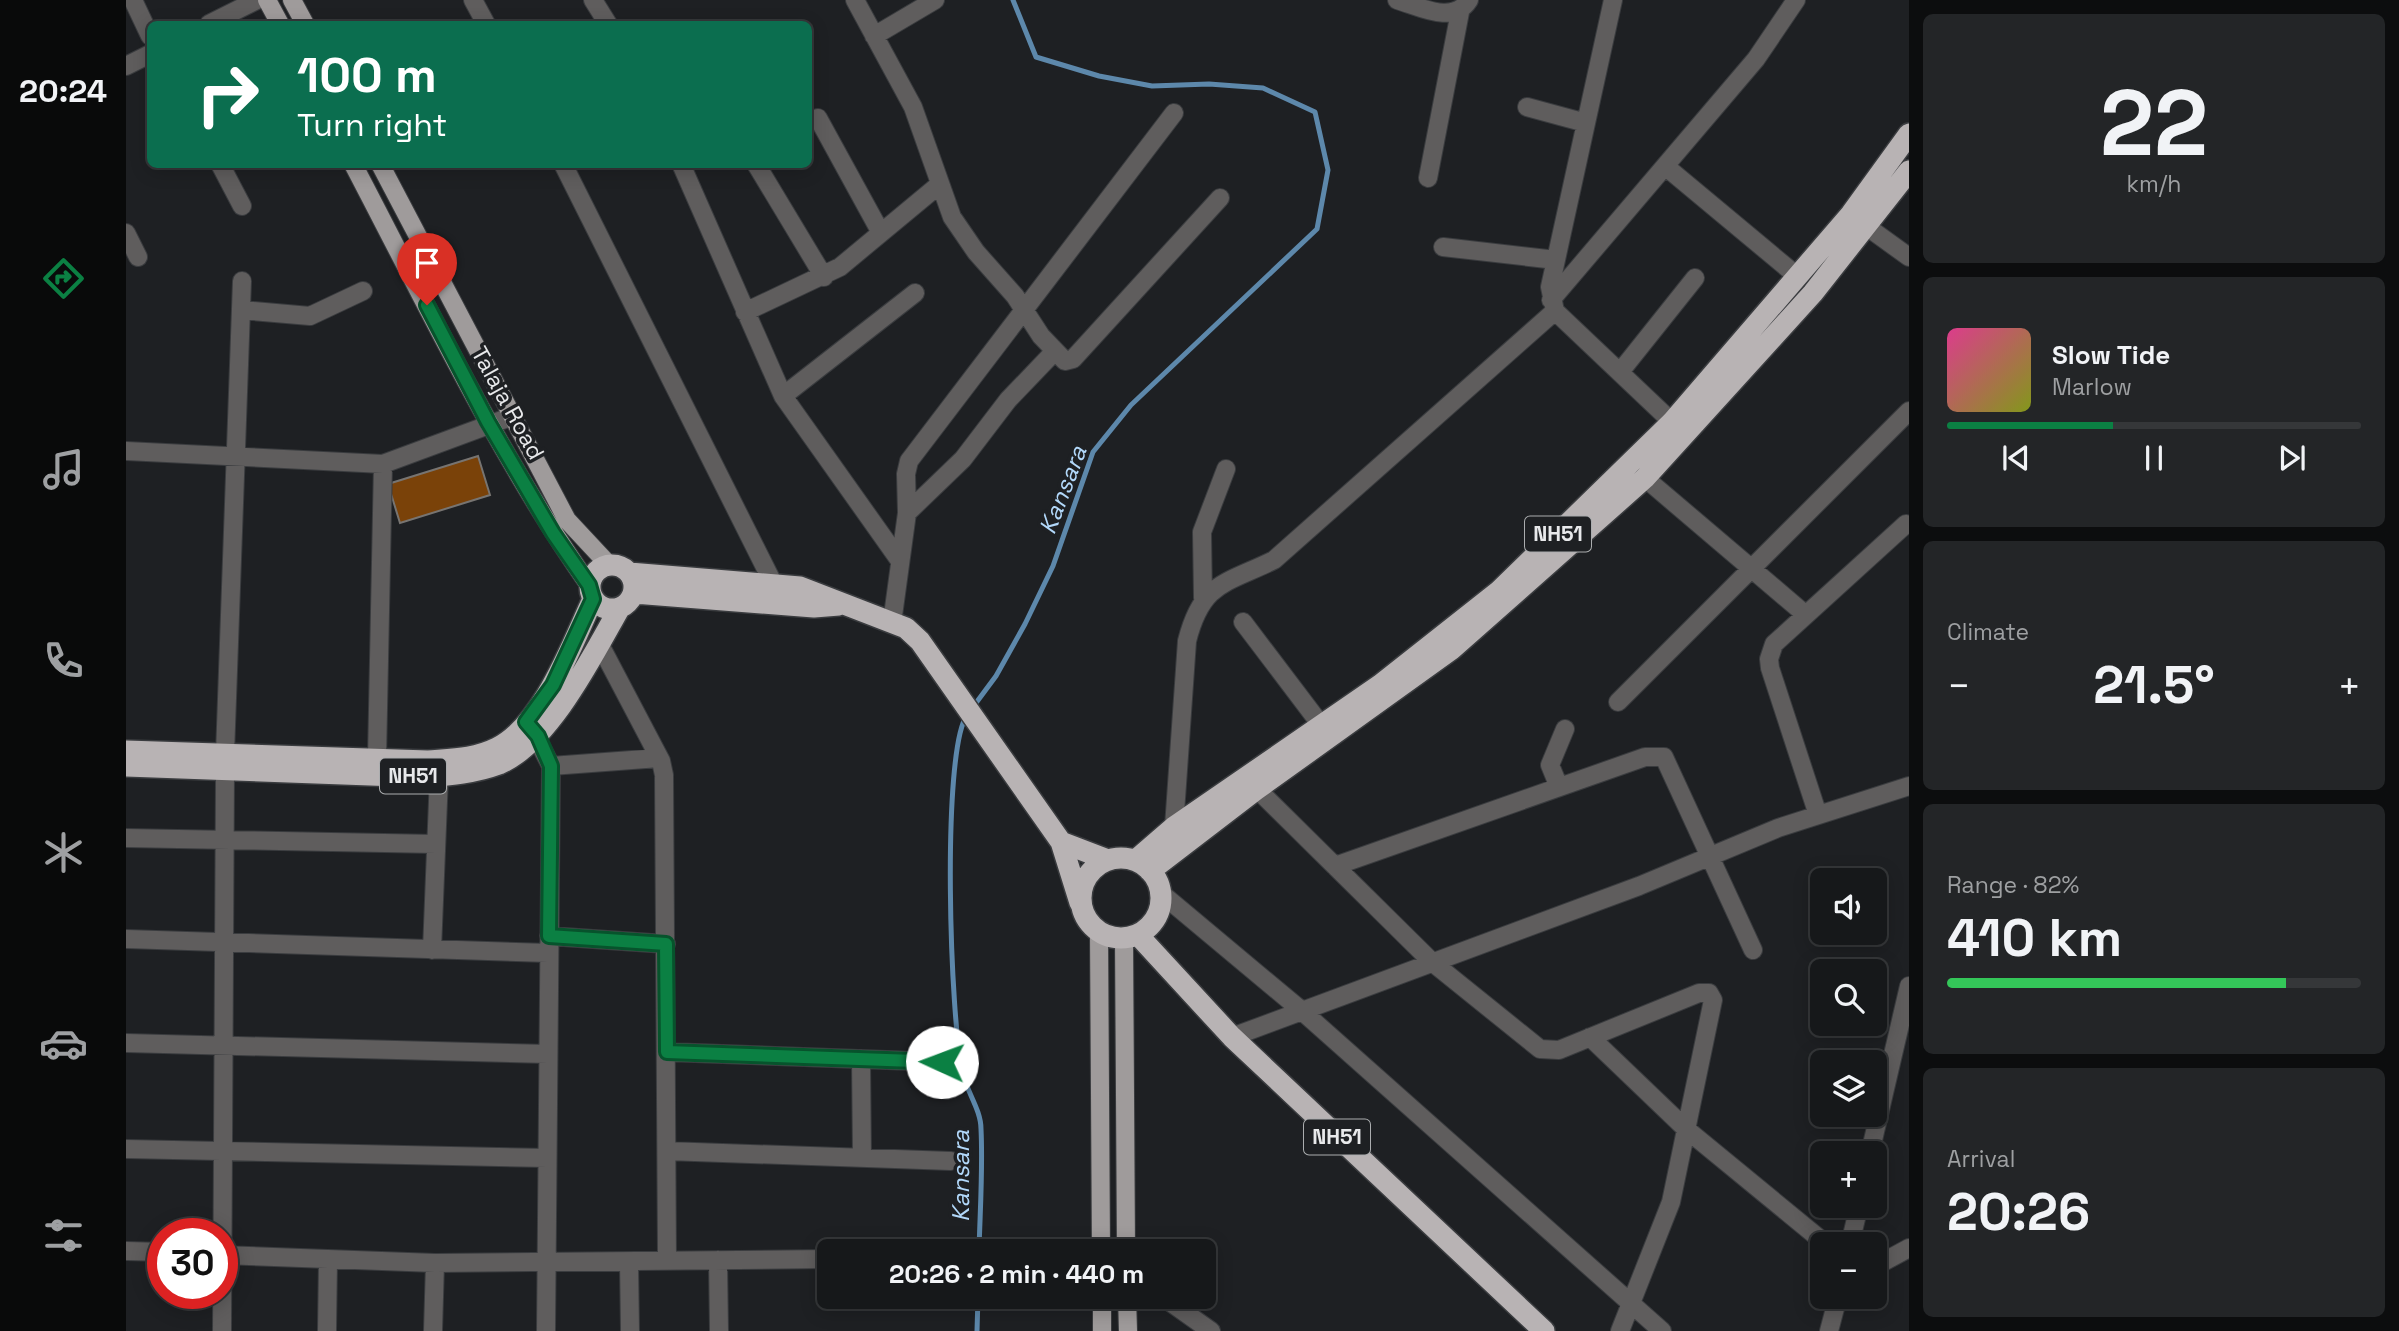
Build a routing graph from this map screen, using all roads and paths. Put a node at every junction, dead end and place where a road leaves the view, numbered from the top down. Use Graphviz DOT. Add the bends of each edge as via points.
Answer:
graph roads {
  1 [pos="133,0"];
  2 [pos="257,0"];
  3 [pos="267,0"];
  4 [pos="292,0"];
  5 [pos="473,0"];
  6 [pos="593,0"];
  7 [pos="855,0"];
  8 [pos="935,0"];
  9 [pos="1397,0"];
  10 [pos="1613,0"];
  11 [pos="1796,0"];
  12 [pos="1465,6"];
  13 [pos="215,21"];
  14 [pos="278,21"];
  15 [pos="303,21"];
  16 [pos="484,21"];
  17 [pos="606,21"];
  18 [pos="147,30"];
  19 [pos="874,36"];
  20 [pos="147,56"];
  21 [pos="126,66"];
  22 [pos="1527,107"];
  23 [pos="1174,113"];
  24 [pos="818,118"];
  25 [pos="1586,123"];
  26 [pos="1909,134"];
  27 [pos="1665,166"];
  28 [pos="222,168"];
  29 [pos="355,168"];
  30 [pos="382,168"];
  31 [pos="566,168"];
  32 [pos="683,168"];
  33 [pos="758,168"];
  34 [pos="1909,172"];
  35 [pos="1428,178"];
  36 [pos="940,184"];
  37 [pos="1220,198"];
  38 [pos="242,206"];
  39 [pos="1858,221"];
  40 [pos="126,233"];
  41 [pos="881,233"];
  42 [pos="1443,247"];
  43 [pos="138,257"];
  44 [pos="1909,257"];
  45 [pos="1556,260"];
  46 [pos="1797,276"];
  47 [pos="824,277"];
  48 [pos="1695,278"];
  49 [pos="242,281"];
  50 [pos="362,291"];
  51 [pos="915,293"];
  52 [pos="1553,305"];
  53 [pos="241,310"];
  54 [pos="1025,311"];
  55 [pos="745,312"];
  56 [pos="1054,352"];
  57 [pos="1620,372"];
  58 [pos="783,396"];
  59 [pos="1909,411"];
  60 [pos="513,416"];
  61 [pos="1672,422"];
  62 [pos="490,425"];
  63 [pos="126,451"];
  64 [pos="236,454"];
  65 [pos="383,464"];
  66 [pos="1226,468"];
  67 [pos="1645,478"];
  68 [pos="907,513"];
  69 [pos="1906,524"];
  70 [pos="900,561"];
  71 [pos="609,565"];
  72 [pos="1751,569"];
  73 [pos="774,585"];
  74 [pos="591,592"];
  75 [pos="627,592"];
  76 [pos="1203,598"];
  77 [pos="845,604"];
  78 [pos="1806,615"];
  79 [pos="1243,622"];
  80 [pos="892,623"];
  81 [pos="599,643"];
  82 [pos="1618,702"];
  83 [pos="1321,725"];
  84 [pos="532,729"];
  85 [pos="1565,729"];
  86 [pos="126,751"];
  87 [pos="377,758"];
  88 [pos="659,758"];
  89 [pos="225,762"];
  90 [pos="126,766"];
  91 [pos="551,766"];
  92 [pos="439,776"];
  93 [pos="1909,786"];
  94 [pos="1559,787"];
  95 [pos="1257,789"];
  96 [pos="1818,815"];
  97 [pos="1174,827"];
  98 [pos="126,838"];
  99 [pos="1059,839"];
  100 [pos="225,840"];
  101 [pos="436,844"];
  102 [pos="1708,858"];
  103 [pos="1108,860"];
  104 [pos="1143,865"];
  105 [pos="1335,866"];
  106 [pos="1162,894"];
  107 [pos="1080,903"];
  108 [pos="1099,933"];
  109 [pos="1131,937"];
  110 [pos="126,939"];
  111 [pos="225,943"];
  112 [pos="666,944"];
  113 [pos="549,945"];
  114 [pos="432,950"];
  115 [pos="1753,950"];
  116 [pos="1432,962"];
  117 [pos="1909,986"];
  118 [pos="1302,1011"];
  119 [pos="1232,1037"];
  120 [pos="1590,1037"];
  121 [pos="126,1043"];
  122 [pos="225,1046"];
  123 [pos="667,1052"];
  124 [pos="548,1054"];
  125 [pos="861,1059"];
  126 [pos="942,1062"];
  127 [pos="1686,1129"];
  128 [pos="1874,1141"];
  129 [pos="126,1149"];
  130 [pos="667,1151"];
  131 [pos="223,1152"];
  132 [pos="547,1158"];
  133 [pos="862,1158"];
  134 [pos="951,1161"];
  135 [pos="222,1218"];
  136 [pos="1811,1232"];
  137 [pos="1101,1239"];
  138 [pos="1126,1239"];
  139 [pos="1909,1248"];
  140 [pos="126,1251"];
  141 [pos="147,1252"];
  142 [pos="238,1256"];
  143 [pos="328,1259"];
  144 [pos="817,1259"];
  145 [pos="718,1260"];
  146 [pos="1887,1260"];
  147 [pos="667,1261"];
  148 [pos="629,1262"];
  149 [pos="435,1263"];
  150 [pos="546,1263"];
  151 [pos="1631,1305"];
  152 [pos="222,1309"];
  153 [pos="1102,1309"];
  154 [pos="1127,1309"];
  155 [pos="1180,1309"];
  156 [pos="1835,1309"];
  157 [pos="222,1331"];
  158 [pos="327,1331"];
  159 [pos="433,1331"];
  160 [pos="546,1331"];
  161 [pos="629,1331"];
  162 [pos="719,1331"];
  163 [pos="1102,1331"];
  164 [pos="1128,1331"];
  165 [pos="1211,1331"];
  166 [pos="1544,1331"];
  167 [pos="1620,1331"];
  168 [pos="1662,1331"];
  169 [pos="1829,1331"];
  1 -- 18 [label="street"];
  2 -- 13 [label="street"];
  3 -- 14 [label="main road"];
  4 -- 15 [label="main road"];
  5 -- 16 [label="street"];
  6 -- 17 [label="street"];
  7 -- 19 [label="street"];
  8 -- 19 [label="street"];
  9 -- 12 [label="street" via="1448,14"];
  10 -- 25 [label="street"];
  11 -- 27 [label="street" via="1756,59"];
  12 -- 35 [label="street"];
  19 -- 36 [label="street" via="913,107"];
  20 -- 21 [label="street"];
  22 -- 25 [label="street"];
  23 -- 54 [label="street"];
  24 -- 41 [label="street"];
  25 -- 45 [label="street"];
  26 -- 39 [label="highway, NH51"];
  27 -- 46 [label="street"];
  27 -- 52 [label="street"];
  28 -- 38 [label="street"];
  29 -- 62 [label="main road, Talaja Road"];
  30 -- 60 [label="main road, Talaja Road"];
  31 -- 73 [label="street"];
  32 -- 55 [label="street"];
  33 -- 47 [label="street"];
  34 -- 39 [label="highway, NH51"];
  36 -- 41 [label="street"];
  36 -- 54 [label="street" via="952,217"];
  37 -- 56 [label="street" via="1073,359 1065,361"];
  39 -- 44 [label="street"];
  39 -- 46 [label="highway, NH51"];
  39 -- 67 [label="highway, NH51" via="1813,293"];
  40 -- 43 [label="street"];
  41 -- 47 [label="street"];
  42 -- 45 [label="street"];
  45 -- 52 [label="street"];
  46 -- 61 [label="highway, NH51"];
  47 -- 55 [label="street"];
  48 -- 57 [label="street"];
  49 -- 53 [label="street"];
  50 -- 53 [label="street" via="310,316"];
  51 -- 58 [label="street"];
  52 -- 57 [label="street"];
  52 -- 76 [label="street" via="1274,560 1220,584"];
  53 -- 64 [label="street"];
  54 -- 56 [label="street"];
  54 -- 68 [label="street" via="909,461"];
  55 -- 58 [label="street"];
  56 -- 68 [label="street" via="1008,400 963,459"];
  57 -- 61 [label="street"];
  58 -- 70 [label="street"];
  59 -- 72 [label="street"];
  60 -- 62 [label="street"];
  60 -- 71 [label="main road, Talaja Road" via="573,528"];
  61 -- 83 [label="highway, NH51" via="1499,591 1380,685"];
  62 -- 65 [label="street"];
  62 -- 74 [label="main road, Talaja Road"];
  63 -- 64 [label="street"];
  64 -- 65 [label="street"];
  64 -- 89 [label="street"];
  65 -- 87 [label="street"];
  66 -- 76 [label="street" via="1202,532"];
  67 -- 72 [label="street"];
  67 -- 95 [label="highway, NH51" via="1452,649"];
  68 -- 70 [label="street"];
  69 -- 78 [label="street"];
  70 -- 80 [label="street"];
  71 -- 74 [label="highway, NH51" via="596,572"];
  71 -- 75 [label="highway" via="617,565"];
  72 -- 78 [label="street"];
  72 -- 82 [label="street"];
  73 -- 75 [label="highway"];
  73 -- 77 [label="highway" via="808,589"];
  74 -- 75 [label="highway" via="604,608"];
  74 -- 84 [label="highway, NH51"];
  75 -- 77 [label="highway" via="814,607"];
  75 -- 81 [label="highway, NH51"];
  76 -- 97 [label="street" via="1188,640"];
  77 -- 80 [label="highway"];
  78 -- 96 [label="street" via="1774,644 1769,659"];
  79 -- 83 [label="street"];
  80 -- 99 [label="highway" via="920,640"];
  81 -- 84 [label="highway, NH51" via="563,703"];
  81 -- 88 [label="street"];
  83 -- 97 [label="highway, NH51"];
  84 -- 87 [label="highway, NH51" via="473,758"];
  84 -- 91 [label="street"];
  84 -- 92 [label="highway, NH51" via="501,763 466,774"];
  85 -- 94 [label="street" via="1550,765"];
  86 -- 89 [label="highway, NH51"];
  87 -- 89 [label="highway, NH51"];
  88 -- 91 [label="street"];
  88 -- 112 [label="street" via="664,775"];
  89 -- 90 [label="highway, NH51"];
  89 -- 92 [label="highway, NH51"];
  89 -- 100 [label="street"];
  91 -- 113 [label="street"];
  92 -- 101 [label="street"];
  93 -- 96 [label="street"];
  94 -- 102 [label="street" via="1645,757 1664,757"];
  94 -- 105 [label="street"];
  95 -- 104 [label="highway, NH51"];
  95 -- 105 [label="street"];
  96 -- 102 [label="street"];
  97 -- 104 [label="highway, NH51"];
  98 -- 100 [label="street"];
  99 -- 103 [label="highway"];
  99 -- 107 [label="highway"];
  100 -- 101 [label="street"];
  100 -- 111 [label="street"];
  101 -- 114 [label="street"];
  102 -- 115 [label="street"];
  102 -- 116 [label="street"];
  103 -- 104 [label="highway"];
  103 -- 107 [label="highway" via="1093,869 1083,884"];
  104 -- 106 [label="highway" via="1157,877"];
  105 -- 116 [label="street"];
  106 -- 109 [label="highway" via="1160,912 1150,928"];
  106 -- 118 [label="street"];
  107 -- 108 [label="highway" via="1086,920"];
  108 -- 109 [label="highway" via="1116,939"];
  108 -- 137 [label="main road"];
  109 -- 119 [label="highway, NH51"];
  109 -- 138 [label="main road"];
  110 -- 111 [label="street"];
  111 -- 114 [label="street"];
  111 -- 122 [label="street"];
  112 -- 113 [label="street"];
  112 -- 123 [label="street"];
  113 -- 114 [label="street"];
  113 -- 124 [label="street"];
  116 -- 118 [label="street"];
  116 -- 120 [label="street" via="1540,1049 1559,1049"];
  117 -- 128 [label="street"];
  118 -- 119 [label="street"];
  118 -- 151 [label="street"];
  119 -- 166 [label="highway, NH51"];
  120 -- 127 [label="street"];
  120 -- 127 [label="street" via="1709,993 1713,1000"];
  121 -- 122 [label="street"];
  122 -- 124 [label="street"];
  122 -- 131 [label="street"];
  123 -- 125 [label="street"];
  123 -- 130 [label="street"];
  124 -- 132 [label="street"];
  125 -- 126 [label="street"];
  125 -- 133 [label="street"];
  127 -- 136 [label="street"];
  127 -- 151 [label="street" via="1671,1202"];
  129 -- 131 [label="street"];
  130 -- 133 [label="street"];
  130 -- 147 [label="street"];
  131 -- 132 [label="street"];
  131 -- 135 [label="street"];
  132 -- 150 [label="street"];
  133 -- 134 [label="street"];
  139 -- 146 [label="street"];
  140 -- 141 [label="street"];
  142 -- 143 [label="street"];
  143 -- 149 [label="street"];
  143 -- 158 [label="street"];
  144 -- 145 [label="street"];
  145 -- 147 [label="street"];
  145 -- 162 [label="street"];
  147 -- 148 [label="street"];
  148 -- 150 [label="street"];
  148 -- 161 [label="street"];
  149 -- 150 [label="street"];
  149 -- 159 [label="street"];
  150 -- 160 [label="street"];
  151 -- 167 [label="street"];
  151 -- 168 [label="street"];
  152 -- 157 [label="street"];
  153 -- 163 [label="main road"];
  154 -- 164 [label="main road"];
  155 -- 165 [label="street"];
  156 -- 169 [label="street"];
}
